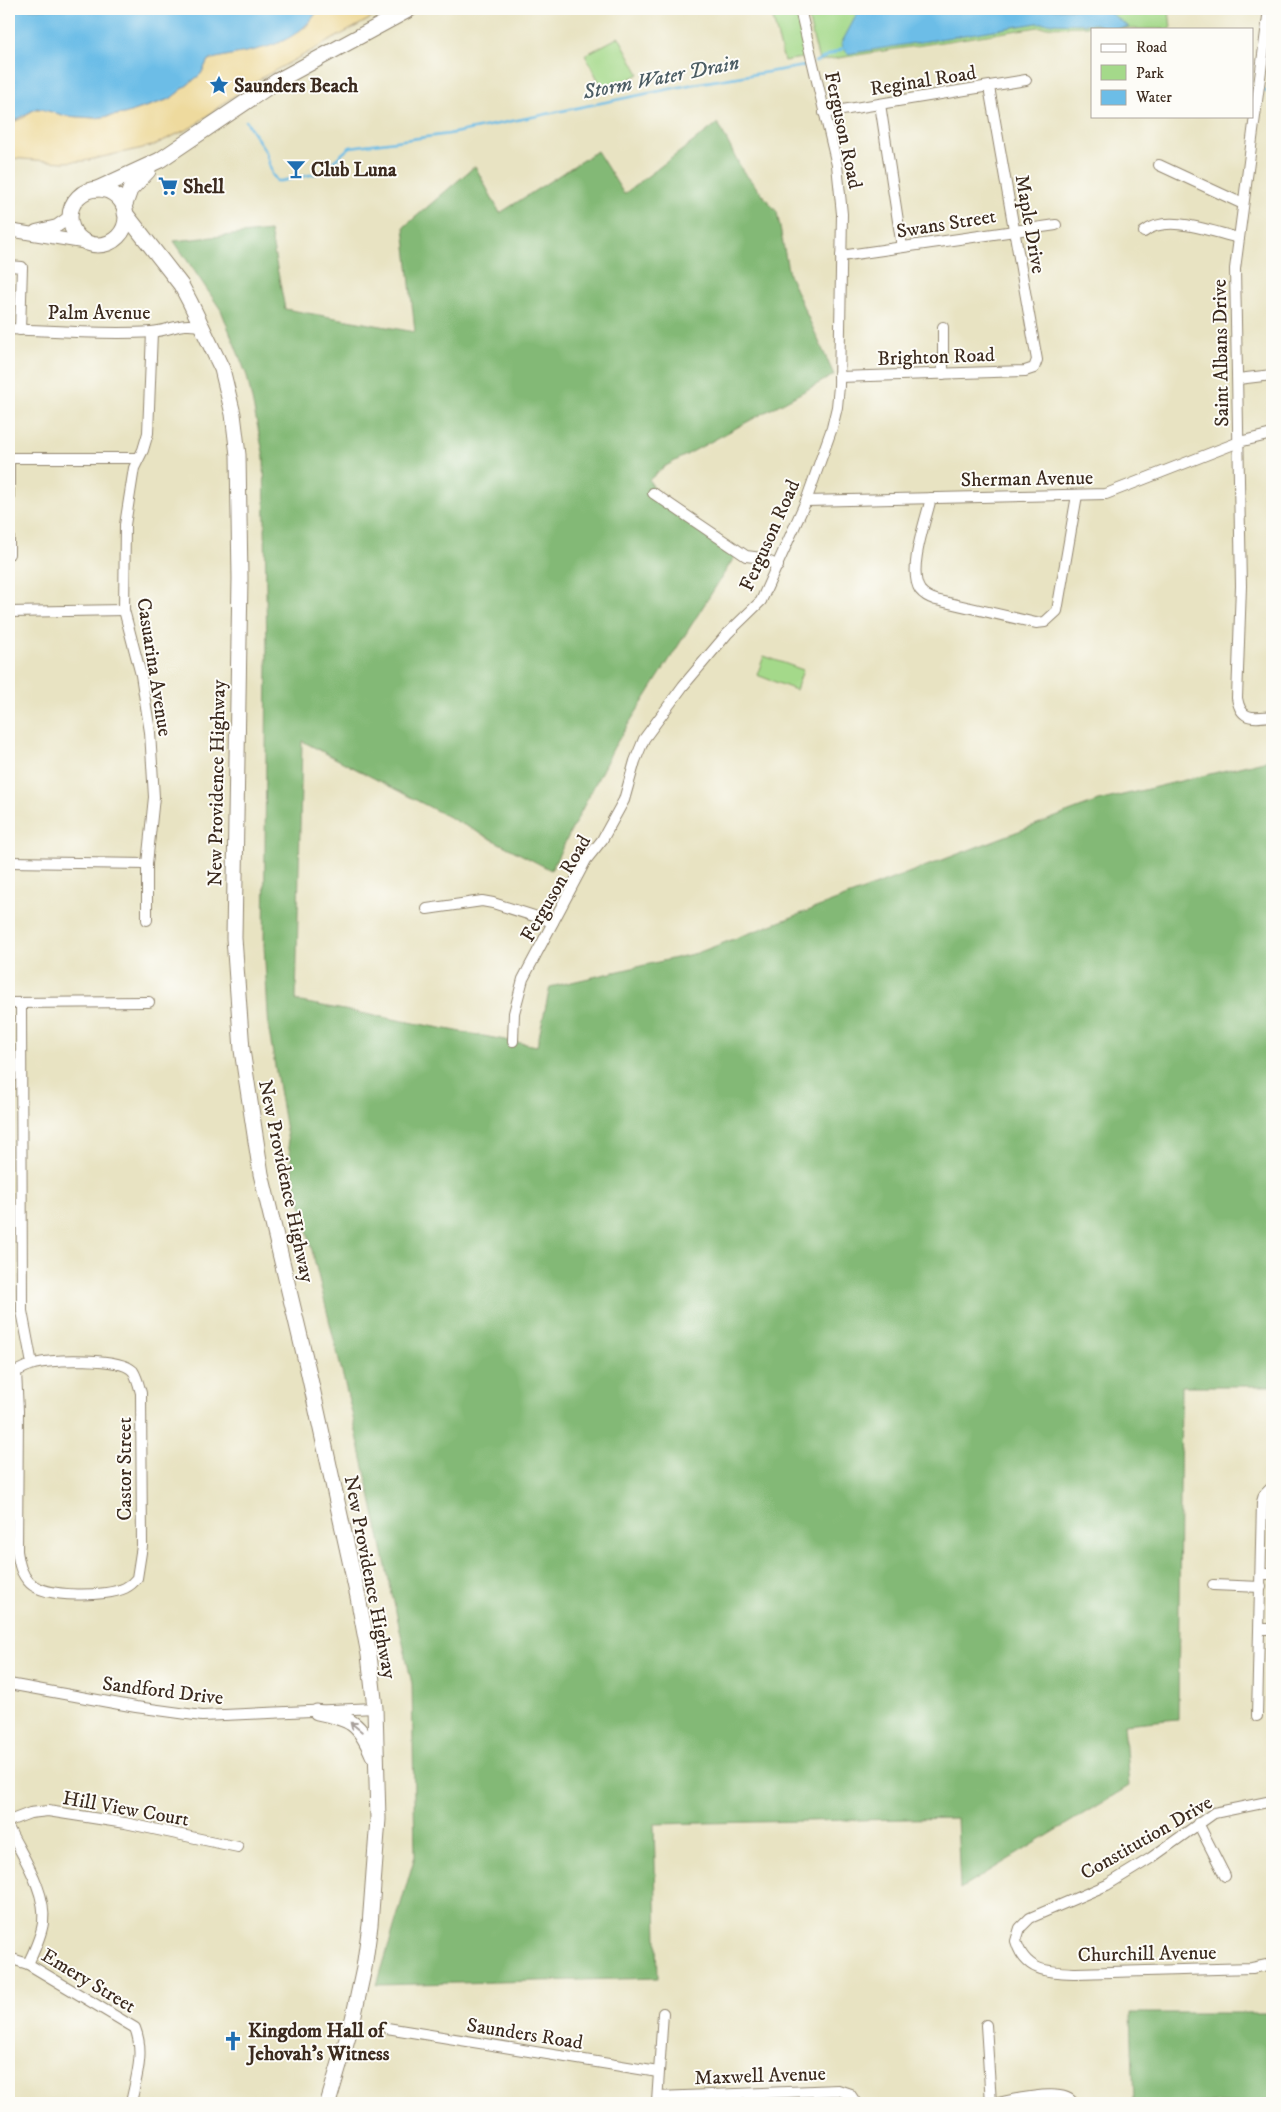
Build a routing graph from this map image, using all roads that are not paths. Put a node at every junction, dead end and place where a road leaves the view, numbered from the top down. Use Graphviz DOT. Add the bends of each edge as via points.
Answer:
graph roads {
  1 [pos="410,9"];
  2 [pos="800,9"];
  3 [pos="1268,9"];
  4 [pos="1026,80"];
  5 [pos="989,87"];
  6 [pos="1254,103"];
  7 [pos="880,104"];
  8 [pos="824,113"];
  9 [pos="1252,118"];
  10 [pos="160,160"];
  11 [pos="1158,165"];
  12 [pos="97,189"];
  13 [pos="1243,204"];
  14 [pos="125,210"];
  15 [pos="70,217"];
  16 [pos="1056,225"];
  17 [pos="9,230"];
  18 [pos="1014,230"];
  19 [pos="1144,232"];
  20 [pos="24,233"];
  21 [pos="117,236"];
  22 [pos="1239,238"];
  23 [pos="88,242"];
  24 [pos="902,247"];
  25 [pos="841,256"];
  26 [pos="9,266"];
  27 [pos="168,268"];
  28 [pos="194,309"];
  29 [pos="189,323"];
  30 [pos="204,327"];
  31 [pos="943,327"];
  32 [pos="9,329"];
  33 [pos="20,330"];
  34 [pos="152,332"];
  35 [pos="1034,368"];
  36 [pos="943,374"];
  37 [pos="1272,375"];
  38 [pos="839,376"];
  39 [pos="1238,379"];
  40 [pos="1272,434"];
  41 [pos="1240,442"];
  42 [pos="9,458"];
  43 [pos="137,458"];
  44 [pos="653,493"];
  45 [pos="1077,495"];
  46 [pos="931,498"];
  47 [pos="806,501"];
  48 [pos="9,554"];
  49 [pos="778,566"];
  50 [pos="124,610"];
  51 [pos="9,612"];
  52 [pos="1272,716"];
  53 [pos="9,862"];
  54 [pos="147,864"];
  55 [pos="427,909"];
  56 [pos="146,920"];
  57 [pos="553,922"];
  58 [pos="149,1002"];
  59 [pos="9,1003"];
  60 [pos="20,1003"];
  61 [pos="513,1041"];
  62 [pos="32,1364"];
  63 [pos="12,1372"];
  64 [pos="1272,1487"];
  65 [pos="1261,1574"];
  66 [pos="1272,1574"];
  67 [pos="1213,1585"];
  68 [pos="1261,1587"];
  69 [pos="1260,1629"];
  70 [pos="1272,1629"];
  71 [pos="9,1684"];
  72 [pos="375,1708"];
  73 [pos="317,1712"];
  74 [pos="1256,1716"];
  75 [pos="377,1763"];
  76 [pos="1272,1801"];
  77 [pos="9,1821"];
  78 [pos="1198,1824"];
  79 [pos="9,1829"];
  80 [pos="238,1847"];
  81 [pos="1225,1876"];
  82 [pos="9,1958"];
  83 [pos="1024,1959"];
  84 [pos="28,1964"];
  85 [pos="1272,1964"];
  86 [pos="663,2013"];
  87 [pos="986,2025"];
  88 [pos="387,2028"];
  89 [pos="658,2072"];
  90 [pos="658,2100"];
  91 [pos="9,2101"];
  92 [pos="13,2103"];
  93 [pos="131,2103"];
  94 [pos="328,2103"];
  95 [pos="856,2103"];
  96 [pos="991,2103"];
  97 [pos="998,2103"];
  98 [pos="1073,2103"];
  1 -- 10 [label="highway" via="277,81"];
  2 -- 8 [label="street, Ferguson Road"];
  3 -- 6 [label="street, Saint Albans Drive"];
  4 -- 5 [label="street, Reginal Road"];
  5 -- 7 [label="street, Reginal Road"];
  5 -- 18 [label="street, Maple Drive"];
  7 -- 8 [label="street, Reginal Road"];
  7 -- 24 [label="street"];
  8 -- 25 [label="street, Ferguson Road" via="837,165"];
  9 -- 13 [label="street, Saint Albans Drive"];
  10 -- 12 [label="highway"];
  10 -- 14 [label="highway" via="130,190"];
  11 -- 13 [label="street"];
  12 -- 14 [label="highway" via="113,194"];
  12 -- 15 [label="highway" via="79,196"];
  13 -- 22 [label="street, Saint Albans Drive"];
  14 -- 21 [label="highway" via="125,223"];
  14 -- 27 [label="highway, New Providence Highway"];
  15 -- 20 [label="main road" via="57,226"];
  15 -- 23 [label="highway" via="77,235"];
  16 -- 18 [label="street, Swans Street"];
  17 -- 20 [label="main road"];
  18 -- 24 [label="street, Swans Street"];
  18 -- 35 [label="street, Maple Drive" via="1037,360"];
  19 -- 22 [label="street" via="1152,226 1172,223"];
  20 -- 23 [label="main road"];
  21 -- 23 [label="highway" via="107,243"];
  21 -- 27 [label="highway, New Providence Highway" via="135,241"];
  22 -- 39 [label="street, Saint Albans Drive" via="1235,269"];
  24 -- 25 [label="street, Swans Street"];
  25 -- 38 [label="street, Ferguson Road"];
  26 -- 33 [label="street" via="22,267"];
  27 -- 28 [label="highway, New Providence Highway"];
  28 -- 29 [label="street"];
  28 -- 30 [label="highway, New Providence Highway"];
  29 -- 30 [label="street, Palm Avenue"];
  29 -- 34 [label="street, Palm Avenue"];
  30 -- 72 [label="highway, New Providence Highway" via="224,377 238,455 240,578 234,938 246,1089 261,1174 358,1597"];
  31 -- 36 [label="street"];
  32 -- 33 [label="street, Palm Avenue"];
  33 -- 34 [label="street, Palm Avenue"];
  34 -- 43 [label="street, Casuarina Avenue" via="148,433"];
  35 -- 36 [label="street, Brighton Road" via="1025,372"];
  36 -- 38 [label="street, Brighton Road"];
  37 -- 39 [label="street"];
  38 -- 47 [label="street, Ferguson Road" via="832,428"];
  39 -- 41 [label="street, Saint Albans Drive"];
  40 -- 41 [label="street, Sherman Avenue"];
  41 -- 45 [label="street, Sherman Avenue" via="1114,492"];
  41 -- 52 [label="street, Saint Albans Drive" via="1241,586 1237,698 1243,714 1251,718"];
  42 -- 43 [label="street"];
  42 -- 48 [label="street"];
  43 -- 50 [label="street, Casuarina Avenue" via="125,525"];
  44 -- 49 [label="street" via="746,556 762,558"];
  45 -- 46 [label="street, Sherman Avenue"];
  45 -- 46 [label="street" via="1057,611 1045,622 1036,623 936,600 920,590 915,569"];
  46 -- 47 [label="street, Sherman Avenue"];
  47 -- 49 [label="street, Ferguson Road"];
  49 -- 57 [label="street, Ferguson Road" via="761,601 683,686 644,739 624,800 602,840 586,860"];
  50 -- 51 [label="street"];
  50 -- 54 [label="street, Casuarina Avenue" via="141,675 150,732 154,797"];
  53 -- 54 [label="street"];
  54 -- 56 [label="street, Casuarina Avenue"];
  55 -- 57 [label="street" via="482,901"];
  57 -- 61 [label="street, Ferguson Road" via="523,979 514,1013"];
  58 -- 60 [label="street"];
  59 -- 60 [label="street"];
  60 -- 62 [label="street" via="22,1311"];
  62 -- 63 [label="street, Castor Street"];
  62 -- 63 [label="street, Castor Street" via="118,1362 133,1372 141,1393 142,1546 137,1578 124,1589 108,1593 61,1594 40,1589 26,1579 20,1569 17,1552 18,1411"];
  64 -- 65 [label="street" via="1262,1502"];
  65 -- 66 [label="street"];
  65 -- 68 [label="street"];
  67 -- 68 [label="street"];
  68 -- 69 [label="street"];
  69 -- 70 [label="street"];
  69 -- 74 [label="street"];
  71 -- 73 [label="street, Sandford Drive" via="202,1716"];
  72 -- 73 [label="street, Sandford Drive"];
  72 -- 75 [label="highway, New Providence Highway"];
  75 -- 73 [label="highway, one-way" via="363,1732 350,1722"];
  75 -- 94 [label="highway, New Providence Highway" via="378,1819 364,1968 353,2019"];
  76 -- 78 [label="street, Constitution Drive" via="1214,1813"];
  77 -- 80 [label="street, Hill View Court" via="30,1813 48,1811 125,1823"];
  78 -- 81 [label="street"];
  78 -- 83 [label="street, Constitution Drive" via="1107,1885 1030,1918 1020,1928 1016,1941"];
  79 -- 84 [label="street" via="38,1888 42,1906 44,1922"];
  82 -- 84 [label="street, Emery Street"];
  83 -- 85 [label="street, Churchill Avenue" via="1050,1972 1076,1973 1252,1968"];
  84 -- 93 [label="street, Emery Street" via="135,2028 140,2042 140,2059"];
  86 -- 89 [label="street"];
  87 -- 96 [label="street"];
  88 -- 89 [label="street, Saunders Road"];
  89 -- 90 [label="street"];
  90 -- 95 [label="street, Maxwell Avenue" via="838,2090 850,2094"];
  91 -- 92 [label="street"];
  97 -- 98 [label="street" via="1050,2095 1064,2096"];
}
